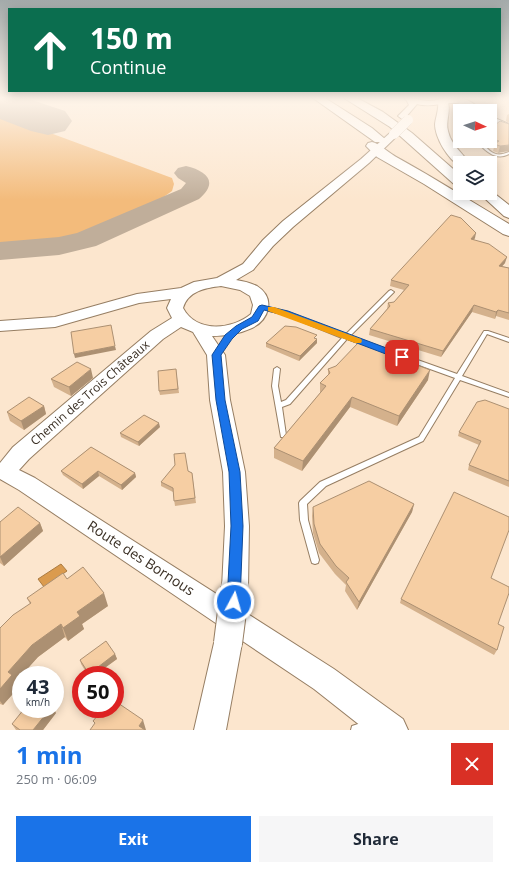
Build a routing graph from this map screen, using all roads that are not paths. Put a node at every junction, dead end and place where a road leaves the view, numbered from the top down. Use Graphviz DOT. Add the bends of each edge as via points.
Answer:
graph roads {
  1 [pos="369,132"];
  2 [pos="392,132"];
  3 [pos="403,132"];
  4 [pos="412,132"];
  5 [pos="442,132"];
  6 [pos="375,145"];
  7 [pos="485,148"];
  8 [pos="509,153"];
  9 [pos="457,156"];
  10 [pos="365,161"];
  11 [pos="397,163"];
  12 [pos="453,165"];
  13 [pos="453,176"];
  14 [pos="497,194"];
  15 [pos="316,200"];
  16 [pos="481,200"];
  17 [pos="494,200"];
  18 [pos="509,205"];
  19 [pos="509,213"];
  20 [pos="509,225"];
  21 [pos="509,231"];
  22 [pos="248,268"];
  23 [pos="221,282"];
  24 [pos="247,288"];
  25 [pos="185,292"];
  26 [pos="391,292"];
  27 [pos="146,298"];
  28 [pos="262,308"];
  29 [pos="185,319"];
  30 [pos="0,326"];
  31 [pos="239,328"];
  32 [pos="346,337"];
  33 [pos="509,340"];
  34 [pos="216,355"];
  35 [pos="277,369"];
  36 [pos="459,377"];
  37 [pos="509,395"];
  38 [pos="278,406"];
  39 [pos="283,435"];
  40 [pos="5,472"];
  41 [pos="314,560"];
  42 [pos="391,729"];
  43 [pos="210,730"];
  44 [pos="356,730"];
  1 -- 6 [label="highway"];
  2 -- 6 [label="main road, bridge"];
  3 -- 13 [label="highway"];
  4 -- 12 [label="highway"];
  5 -- 9 [label="highway"];
  6 -- 10 [label="main road"];
  6 -- 11 [label="highway"];
  6 -- 15 [label="main road"];
  7 -- 8 [label="lane" via="490,153 502,156"];
  10 -- 11 [label="highway"];
  10 -- 15 [label="main road"];
  11 -- 21 [label="highway"];
  14 -- 18 [label="highway"];
  15 -- 22 [label="main road" via="272,238"];
  16 -- 20 [label="highway"];
  17 -- 19 [label="highway"];
  22 -- 23 [label="main road"];
  22 -- 24 [label="main road"];
  23 -- 24 [label="main road"];
  23 -- 25 [label="main road" via="201,285"];
  24 -- 28 [label="main road" via="256,293 261,300"];
  25 -- 27 [label="main road"];
  25 -- 29 [label="main road" via="176,302"];
  26 -- 32 [label="lane"];
  27 -- 29 [label="main road"];
  27 -- 30 [label="main road" via="130,300 55,322"];
  28 -- 31 [label="main road" via="255,319"];
  28 -- 32 [label="lane" via="285,313"];
  29 -- 31 [label="main road" via="212,331"];
  29 -- 34 [label="main road"];
  29 -- 40 [label="main road, Chemin des Trois Châteaux" via="157,336 21,453"];
  31 -- 34 [label="main road" via="228,337"];
  32 -- 36 [label="lane"];
  32 -- 38 [label="lane" via="288,402"];
  33 -- 36 [label="lane" via="486,332"];
  34 -- 43 [label="main road, bridge" via="220,400 234,472 237,526 235,588 228,643"];
  35 -- 38 [label="lane" via="275,386"];
  36 -- 37 [label="lane"];
  36 -- 41 [label="lane" via="421,439 323,484 303,504 304,520"];
  38 -- 39 [label="lane"];
  40 -- 42 [label="main road, Route des Bornous" via="260,636"];
  42 -- 44 [label="lane" via="364,727"];
}
